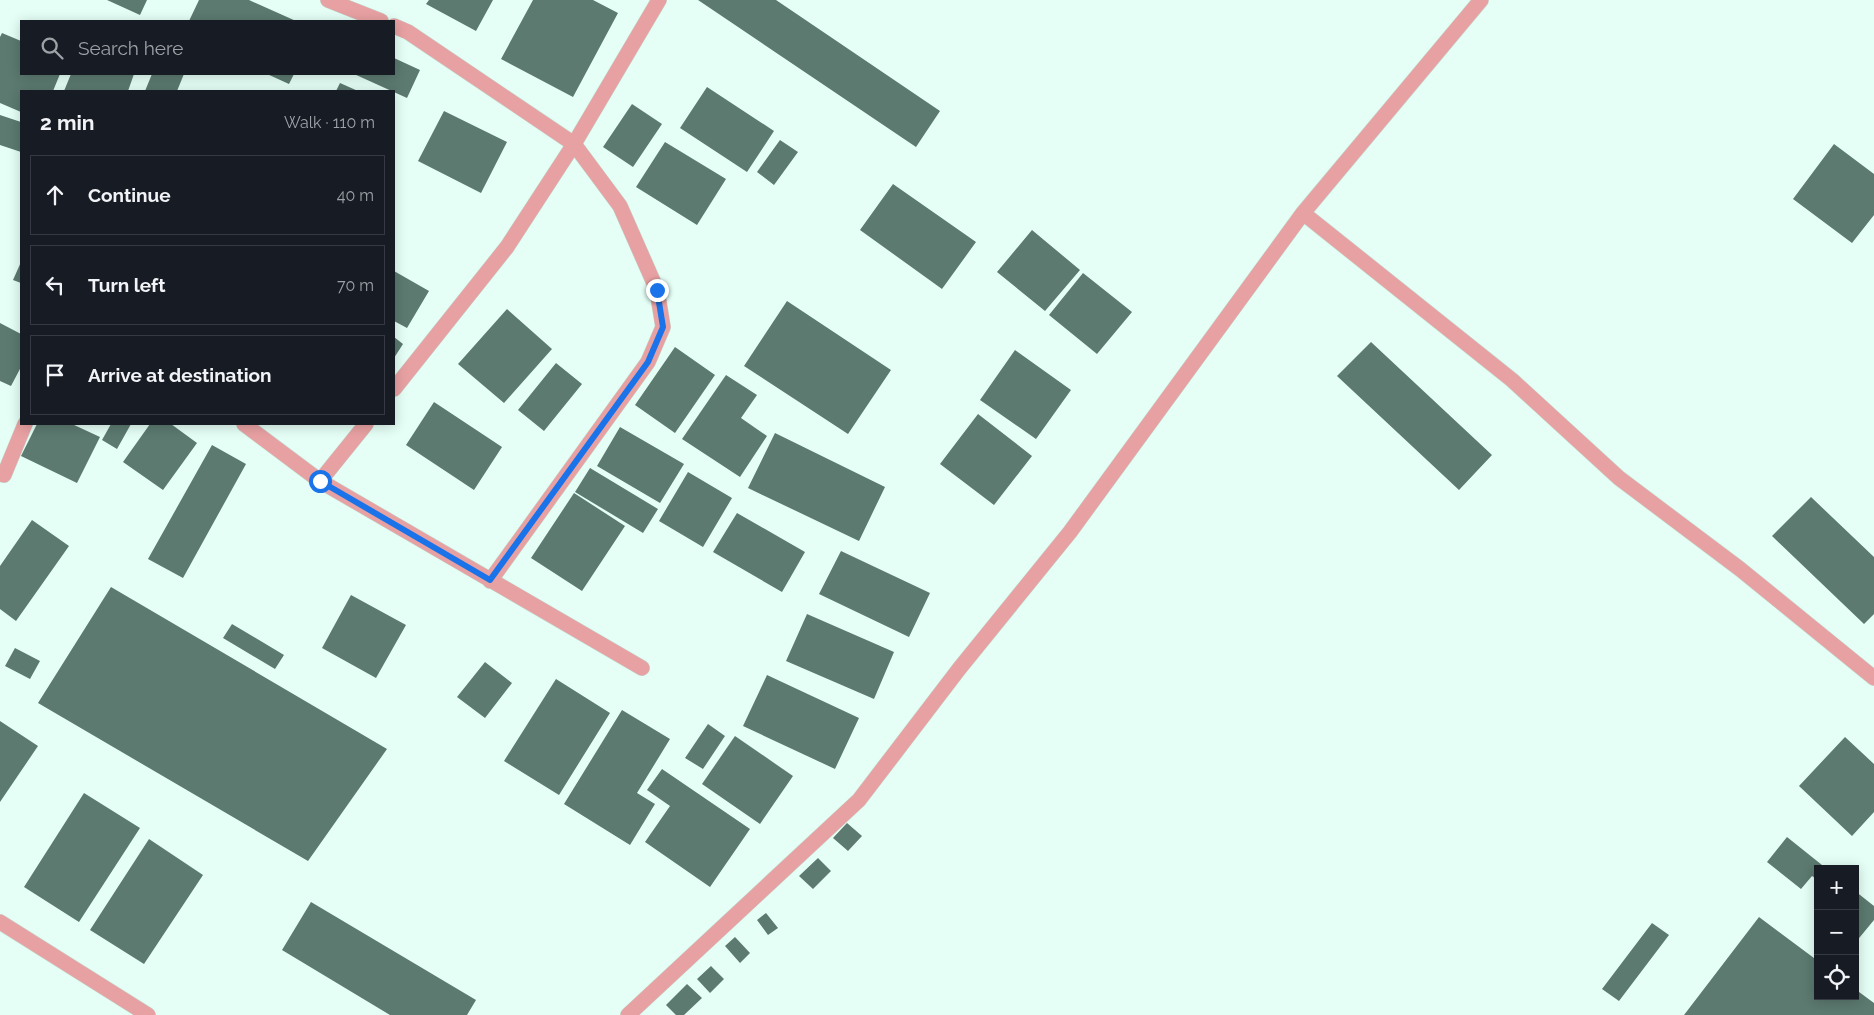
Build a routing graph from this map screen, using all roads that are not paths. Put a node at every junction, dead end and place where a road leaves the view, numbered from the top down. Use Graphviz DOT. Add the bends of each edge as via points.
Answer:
graph roads {
  1 [pos="328,0"];
  2 [pos="659,0"];
  3 [pos="1481,0"];
  4 [pos="378,20"];
  5 [pos="395,26"];
  6 [pos="574,144"];
  7 [pos="1303,213"];
  8 [pos="395,388"];
  9 [pos="25,425"];
  10 [pos="245,425"];
  11 [pos="365,425"];
  12 [pos="0,474"];
  13 [pos="320,481"];
  14 [pos="490,580"];
  15 [pos="642,668"];
  16 [pos="1874,678"];
  17 [pos="0,922"];
  18 [pos="148,1015"];
  19 [pos="628,1015"];
  1 -- 4 [label="street"];
  2 -- 6 [label="street"];
  3 -- 7 [label="street"];
  5 -- 6 [label="street"];
  6 -- 8 [label="street" via="507,247"];
  6 -- 14 [label="street" via="620,206 657,290 663,327 648,362"];
  7 -- 16 [label="street" via="1512,380 1620,478"];
  7 -- 19 [label="street" via="1070,532 859,800"];
  9 -- 12 [label="street" via="4,475"];
  10 -- 13 [label="street"];
  11 -- 13 [label="street"];
  13 -- 14 [label="street"];
  14 -- 15 [label="street"];
  17 -- 18 [label="street"];
}
